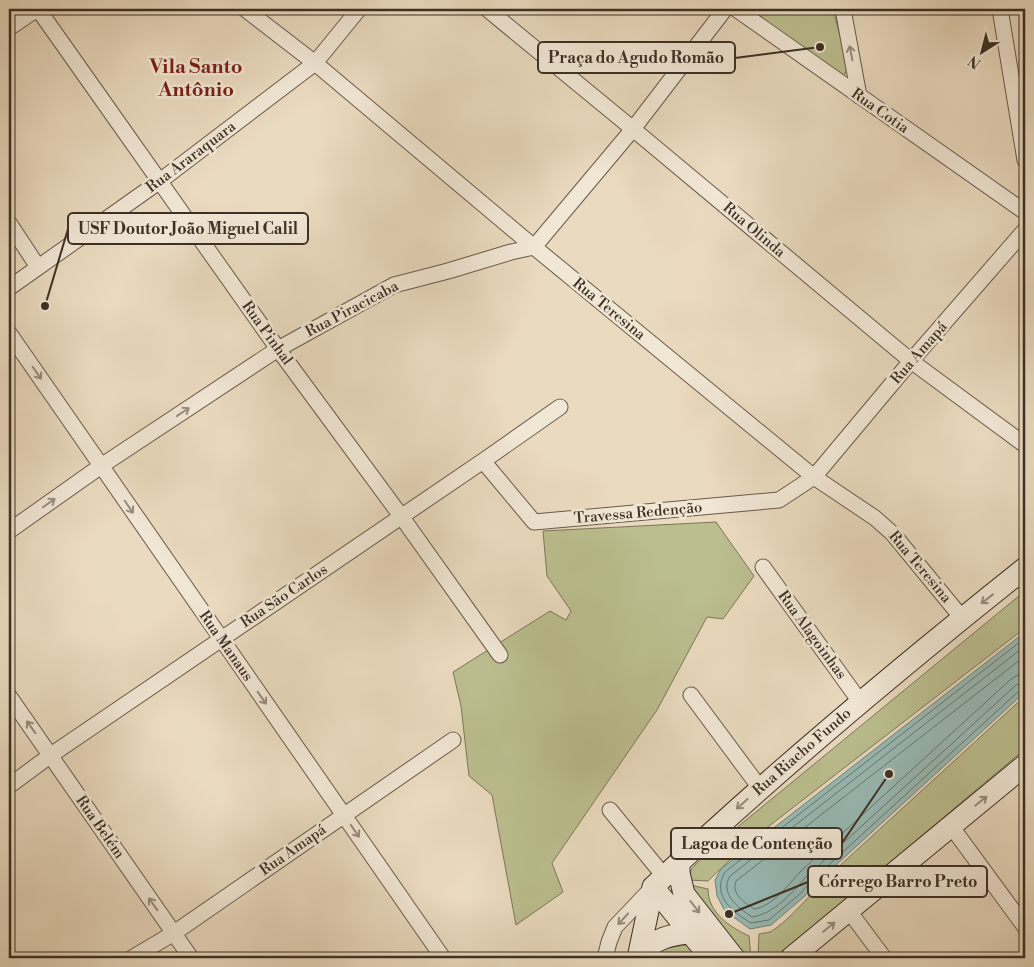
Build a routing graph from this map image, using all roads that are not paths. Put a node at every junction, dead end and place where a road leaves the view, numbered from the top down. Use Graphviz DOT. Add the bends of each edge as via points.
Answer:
graph roads {
  1 [pos="38,9"];
  2 [pos="245,9"];
  3 [pos="359,9"];
  4 [pos="487,9"];
  5 [pos="725,9"];
  6 [pos="736,9"];
  7 [pos="843,9"];
  8 [pos="1000,9"];
  9 [pos="9,28"];
  10 [pos="315,62"];
  11 [pos="859,96"];
  12 [pos="633,128"];
  13 [pos="1025,160"];
  14 [pos="160,182"];
  15 [pos="1025,212"];
  16 [pos="9,223"];
  17 [pos="1025,230"];
  18 [pos="534,247"];
  19 [pos="38,267"];
  20 [pos="9,288"];
  21 [pos="9,333"];
  22 [pos="278,349"];
  23 [pos="911,361"];
  24 [pos="560,406"];
  25 [pos="1025,445"];
  26 [pos="483,461"];
  27 [pos="101,466"];
  28 [pos="814,477"];
  29 [pos="401,516"];
  30 [pos="9,531"];
  31 [pos="763,567"];
  32 [pos="1025,568"];
  33 [pos="962,618"];
  34 [pos="221,638"];
  35 [pos="500,655"];
  36 [pos="692,695"];
  37 [pos="9,696"];
  38 [pos="861,703"];
  39 [pos="453,740"];
  40 [pos="51,755"];
  41 [pos="1025,765"];
  42 [pos="9,786"];
  43 [pos="760,788"];
  44 [pos="610,810"];
  45 [pos="343,814"];
  46 [pos="951,826"];
  47 [pos="665,875"];
  48 [pos="849,911"];
  49 [pos="1025,927"];
  50 [pos="174,933"];
  51 [pos="691,933"];
  52 [pos="639,956"];
  53 [pos="132,958"];
  54 [pos="191,958"];
  55 [pos="443,958"];
  56 [pos="605,958"];
  57 [pos="711,958"];
  58 [pos="734,958"];
  59 [pos="791,958"];
  60 [pos="884,958"];
  1 -- 9 [label="street"];
  1 -- 14 [label="street, Rua Pinhal"];
  2 -- 10 [label="street, Rua Teresina"];
  3 -- 10 [label="street, Rua Araraquara"];
  4 -- 12 [label="street, Rua Olinda"];
  5 -- 12 [label="street"];
  6 -- 11 [label="street, Rua Cotia"];
  11 -- 7 [label="street, one-way"];
  8 -- 13 [label="street"];
  10 -- 14 [label="street, Rua Araraquara"];
  10 -- 18 [label="street, Rua Teresina"];
  11 -- 15 [label="street, Rua Cotia"];
  12 -- 18 [label="street"];
  12 -- 23 [label="street, Rua Olinda"];
  14 -- 19 [label="street, Rua Araraquara"];
  14 -- 22 [label="street, Rua Pinhal"];
  16 -- 19 [label="street"];
  17 -- 23 [label="street, Rua Amapá"];
  18 -- 22 [label="street, Rua Piracicaba" via="394,285"];
  18 -- 28 [label="street, Rua Teresina"];
  19 -- 20 [label="street, Rua Araraquara"];
  21 -- 27 [label="street, Rua Manaus, one-way"];
  27 -- 22 [label="street, Rua Piracicaba, one-way"];
  22 -- 29 [label="street, Rua Pinhal"];
  23 -- 25 [label="street, Rua Olinda"];
  23 -- 28 [label="street, Rua Amapá"];
  24 -- 26 [label="street, Rua São Carlos"];
  26 -- 28 [label="street, Travessa Redenção" via="534,522 780,500"];
  26 -- 29 [label="street, Rua São Carlos"];
  30 -- 27 [label="street, Rua Piracicaba, one-way"];
  27 -- 34 [label="street, Rua Manaus, one-way"];
  28 -- 33 [label="street, Rua Teresina" via="893,534"];
  29 -- 34 [label="street, Rua São Carlos"];
  29 -- 35 [label="street, Rua Pinhal"];
  31 -- 38 [label="street, Rua Alagoinhas"];
  32 -- 33 [label="main road, Rua Riacho Fundo, one-way"];
  33 -- 38 [label="main road, Rua Riacho Fundo"];
  34 -- 40 [label="street, Rua São Carlos"];
  34 -- 45 [label="street, Rua Manaus, one-way"];
  36 -- 43 [label="street"];
  40 -- 37 [label="street, Rua Belém, one-way"];
  38 -- 43 [label="main road, Rua Riacho Fundo"];
  39 -- 45 [label="street, Rua Amapá"];
  40 -- 42 [label="street, Rua São Carlos"];
  50 -- 40 [label="street, Rua Belém, one-way"];
  46 -- 41 [label="main road, one-way"];
  43 -- 47 [label="main road, Rua Riacho Fundo, one-way"];
  44 -- 47 [label="street"];
  45 -- 50 [label="street, Rua Amapá"];
  45 -- 55 [label="street, Rua Manaus, one-way"];
  46 -- 48 [label="main road"];
  46 -- 49 [label="street"];
  47 -- 51 [label="main road"];
  47 -- 52 [label="main road"];
  47 -- 56 [label="street, Rua Riacho Fundo, one-way" via="615,927"];
  47 -- 58 [label="main road, one-way" via="679,873 684,894"];
  59 -- 48 [label="main road, one-way"];
  48 -- 60 [label="street"];
  50 -- 53 [label="street, Rua Amapá"];
  50 -- 54 [label="street, Rua Belém"];
  51 -- 52 [label="main road" via="663,937 650,944"];
  51 -- 57 [label="main road"];
}
